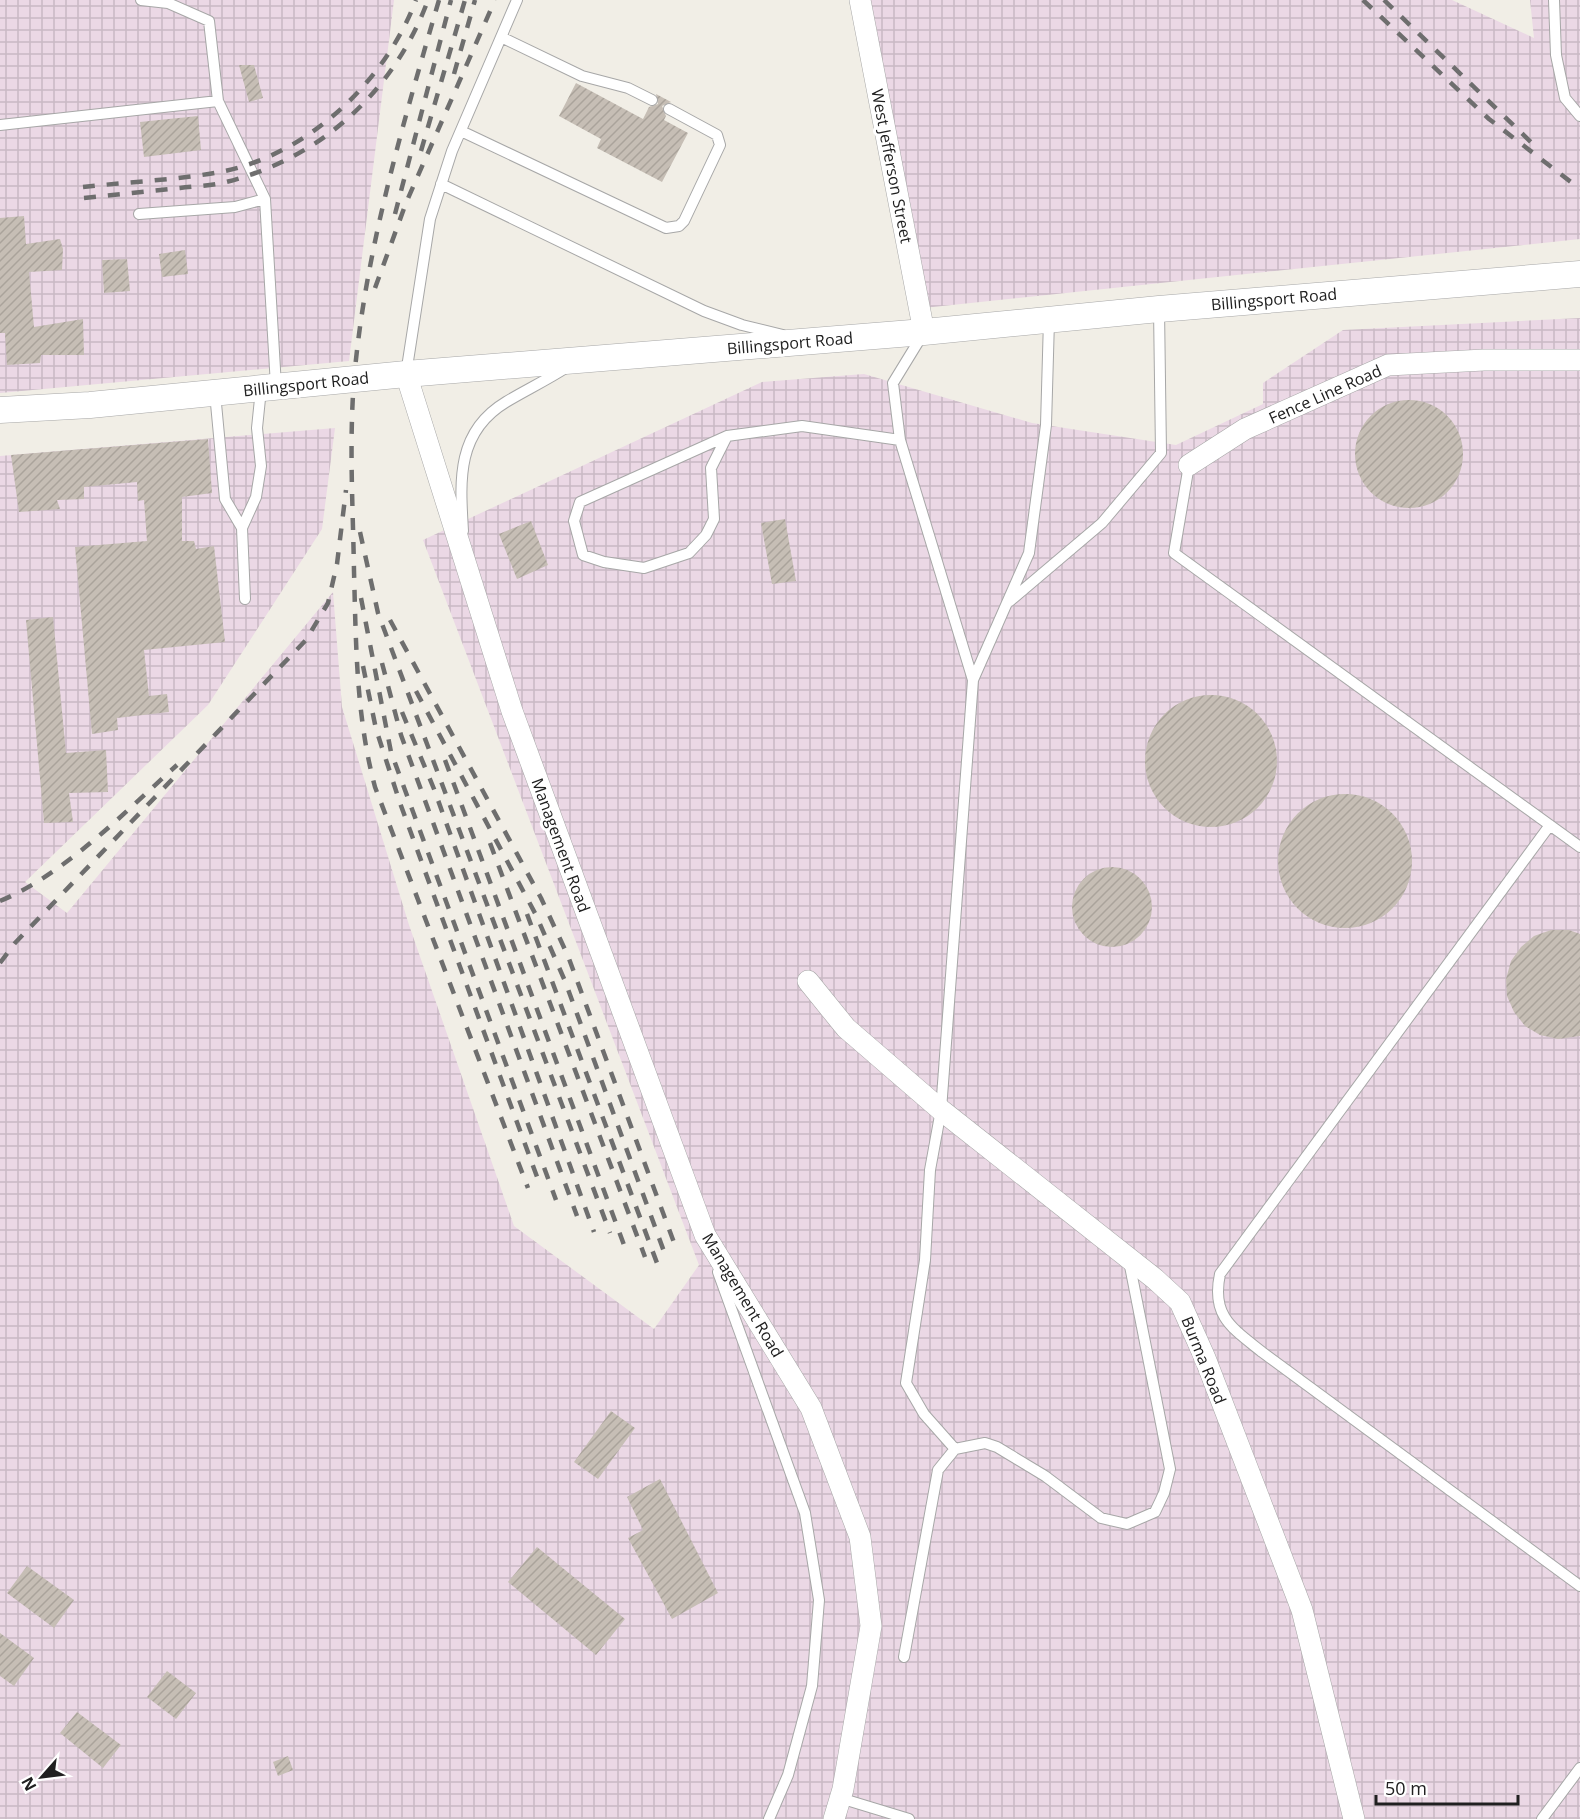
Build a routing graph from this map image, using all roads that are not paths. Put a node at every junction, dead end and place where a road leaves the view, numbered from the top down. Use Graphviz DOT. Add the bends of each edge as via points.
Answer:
graph roads {
  1 [pos="141,0"];
  2 [pos="517,0"];
  3 [pos="860,0"];
  4 [pos="1554,0"];
  5 [pos="501,37"];
  6 [pos="652,100"];
  7 [pos="218,101"];
  8 [pos="669,110"];
  9 [pos="1580,116"];
  10 [pos="0,125"];
  11 [pos="461,130"];
  12 [pos="441,184"];
  13 [pos="265,199"];
  14 [pos="139,214"];
  15 [pos="1580,274"];
  16 [pos="1159,309"];
  17 [pos="1049,320"];
  18 [pos="924,332"];
  19 [pos="810,341"];
  20 [pos="578,360"];
  21 [pos="1580,360"];
  22 [pos="405,374"];
  23 [pos="268,387"];
  24 [pos="215,393"];
  25 [pos="0,410"];
  26 [pos="727,436"];
  27 [pos="900,440"];
  28 [pos="1189,465"];
  29 [pos="242,528"];
  30 [pos="465,564"];
  31 [pos="245,599"];
  32 [pos="1007,603"];
  33 [pos="973,680"];
  34 [pos="1550,825"];
  35 [pos="1580,847"];
  36 [pos="808,981"];
  37 [pos="941,1110"];
  38 [pos="705,1235"];
  39 [pos="1128,1258"];
  40 [pos="955,1449"];
  41 [pos="1580,1586"];
  42 [pos="904,1657"];
  43 [pos="1580,1768"];
  44 [pos="840,1798"];
  45 [pos="769,1819"];
  46 [pos="834,1819"];
  47 [pos="909,1819"];
  48 [pos="1354,1819"];
  49 [pos="1542,1819"];
  1 -- 7 [label="lane" via="168,3 209,21"];
  2 -- 5 [label="lane"];
  3 -- 18 [label="street, West Jefferson Street"];
  4 -- 9 [label="lane" via="1556,55 1565,98"];
  5 -- 6 [label="lane" via="582,75 628,88"];
  5 -- 11 [label="lane"];
  7 -- 10 [label="lane"];
  7 -- 13 [label="lane"];
  8 -- 11 [label="lane" via="717,135 720,145 684,221 666,228"];
  11 -- 12 [label="lane"];
  12 -- 19 [label="lane" via="704,311 742,325"];
  12 -- 22 [label="lane" via="430,219"];
  13 -- 14 [label="lane" via="235,207"];
  13 -- 23 [label="lane"];
  15 -- 16 [label="street, Billingsport Road"];
  16 -- 17 [label="street, Billingsport Road"];
  16 -- 32 [label="lane" via="1161,453 1102,523"];
  17 -- 18 [label="street, Billingsport Road"];
  17 -- 32 [label="lane" via="1046,425 1029,553"];
  18 -- 19 [label="street, Billingsport Road"];
  18 -- 27 [label="lane" via="893,383"];
  19 -- 20 [label="street, Billingsport Road"];
  20 -- 22 [label="street, Billingsport Road"];
  20 -- 30 [label="lane" via="505,403 484,419 472,436 460,479"];
  21 -- 28 [label="street, Fence Line Road" via="1388,365 1245,429"];
  22 -- 23 [label="street, Billingsport Road"];
  22 -- 30 [label="street, Management Road"];
  23 -- 24 [label="street, Billingsport Road"];
  23 -- 29 [label="lane" via="258,428 261,466 256,496"];
  24 -- 25 [label="street, Billingsport Road"];
  24 -- 29 [label="lane" via="225,499"];
  26 -- 26 [label="lane" via="580,502 574,521 583,555 644,568 689,553 714,519 711,468"];
  26 -- 27 [label="lane" via="802,426"];
  27 -- 33 [label="lane"];
  28 -- 34 [label="lane" via="1174,553"];
  29 -- 31 [label="lane"];
  30 -- 38 [label="street, Management Road" via="512,711"];
  32 -- 33 [label="lane"];
  33 -- 37 [label="lane"];
  34 -- 35 [label="lane"];
  34 -- 41 [label="lane" via="1220,1274 1216,1291 1220,1311 1232,1328"];
  36 -- 37 [label="street, Burma Road" via="846,1028"];
  37 -- 39 [label="street, Burma Road"];
  37 -- 40 [label="lane" via="930,1170 925,1260 906,1383 924,1414"];
  38 -- 44 [label="street, Management Road" via="811,1408 860,1537 871,1626"];
  38 -- 45 [label="lane" via="805,1513 815,1562 819,1600 812,1686 788,1775"];
  39 -- 40 [label="lane" via="1170,1469 1155,1512 1127,1524 1101,1518 1045,1476 997,1447 985,1443"];
  39 -- 48 [label="street, Burma Road" via="1180,1302 1205,1358 1302,1610"];
  40 -- 42 [label="lane" via="938,1470"];
  43 -- 49 [label="lane"];
  44 -- 46 [label="street, Management Road"];
  44 -- 47 [label="lane"];
}
